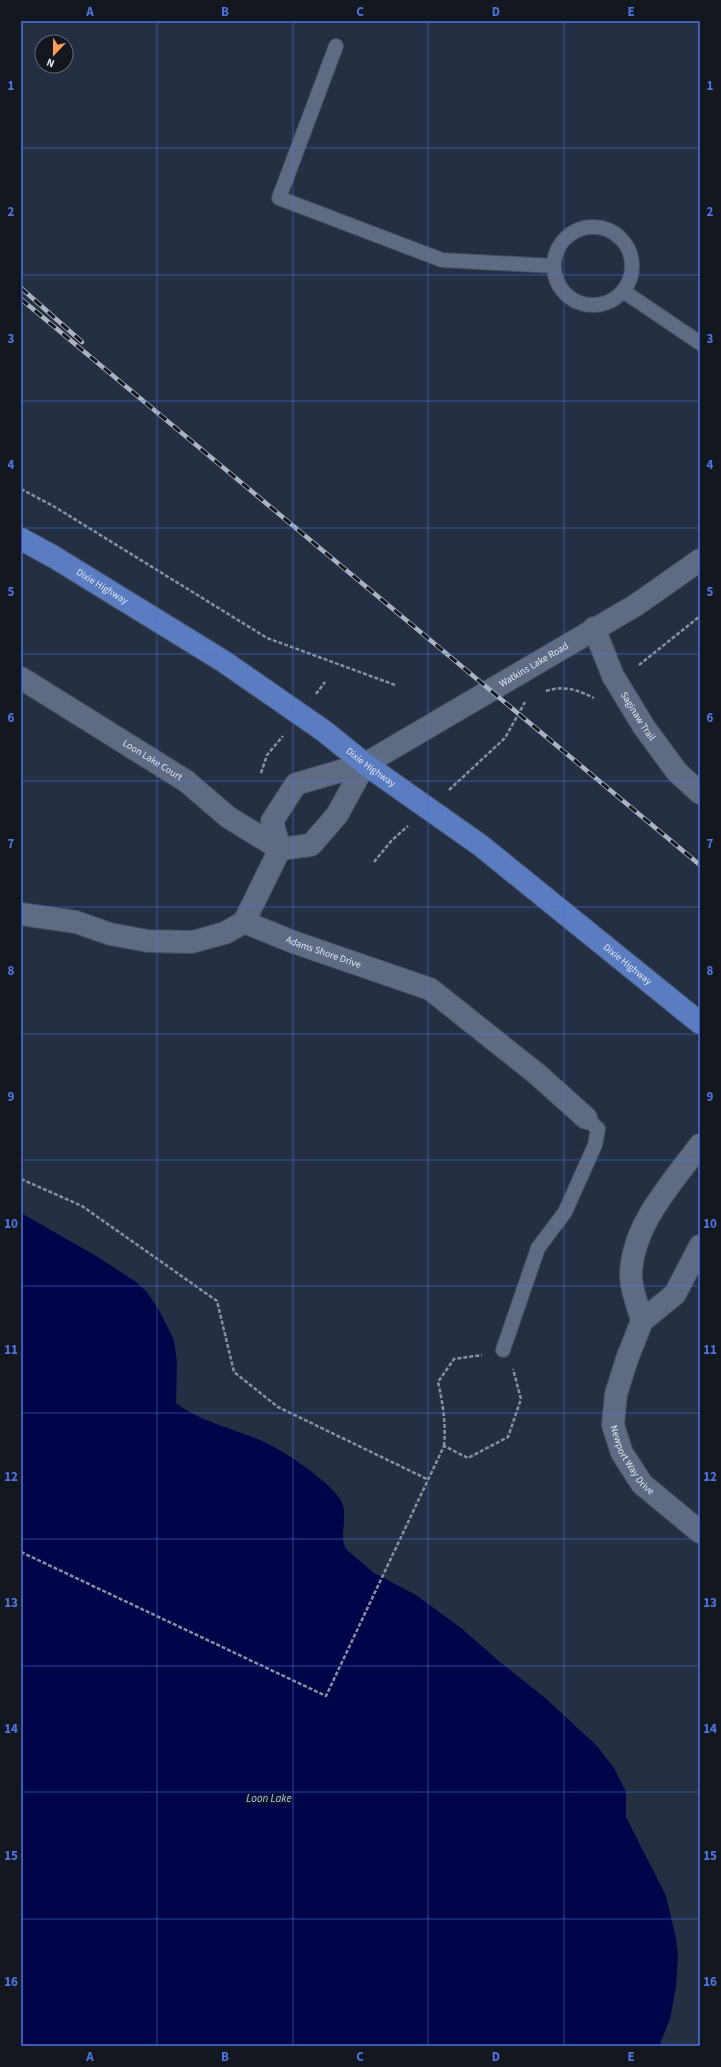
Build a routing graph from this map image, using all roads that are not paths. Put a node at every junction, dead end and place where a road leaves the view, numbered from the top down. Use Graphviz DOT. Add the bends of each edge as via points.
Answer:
graph roads {
  1 [pos="336,46"];
  2 [pos="554,266"];
  3 [pos="623,291"];
  4 [pos="700,343"];
  5 [pos="21,539"];
  6 [pos="700,560"];
  7 [pos="594,628"];
  8 [pos="21,678"];
  9 [pos="365,764"];
  10 [pos="700,793"];
  11 [pos="280,849"];
  12 [pos="21,914"];
  13 [pos="244,922"];
  14 [pos="700,1023"];
  15 [pos="586,1118"];
  16 [pos="700,1145"];
  17 [pos="700,1246"];
  18 [pos="642,1321"];
  19 [pos="503,1350"];
  20 [pos="700,1532"];
  1 -- 2 [label="lane" via="279,198 442,260"];
  2 -- 3 [label="lane" via="556,280 574,300 600,304 613,299"];
  2 -- 3 [label="lane" via="556,253 572,233 583,228 607,230 618,236 631,256 632,268"];
  3 -- 4 [label="lane"];
  5 -- 9 [label="main road, Dixie Highway" via="223,661 324,731"];
  6 -- 7 [label="street, Watkins Lake Road" via="636,605"];
  7 -- 9 [label="street, Watkins Lake Road"];
  7 -- 10 [label="street, Saginaw Trail" via="616,682 644,727 677,772"];
  8 -- 11 [label="street, Loon Lake Court" via="186,781 228,817"];
  9 -- 11 [label="street" via="337,815 311,845"];
  9 -- 11 [label="street, Watkins Lake Road" via="296,784 272,821"];
  9 -- 14 [label="main road, Dixie Highway" via="480,845"];
  11 -- 13 [label="street"];
  12 -- 13 [label="street" via="76,922 110,934 148,941 192,942 226,933"];
  13 -- 15 [label="street, Adams Shore Drive" via="296,943 430,989 537,1074"];
  15 -- 19 [label="lane" via="598,1129 595,1145 565,1212 538,1248"];
  16 -- 18 [label="street" via="644,1225 634,1251 631,1278"];
  17 -- 18 [label="street, Newport Way Drive" via="675,1294"];
  18 -- 20 [label="street, Newport Way Drive" via="616,1394 613,1425 622,1453 642,1484"];
}
